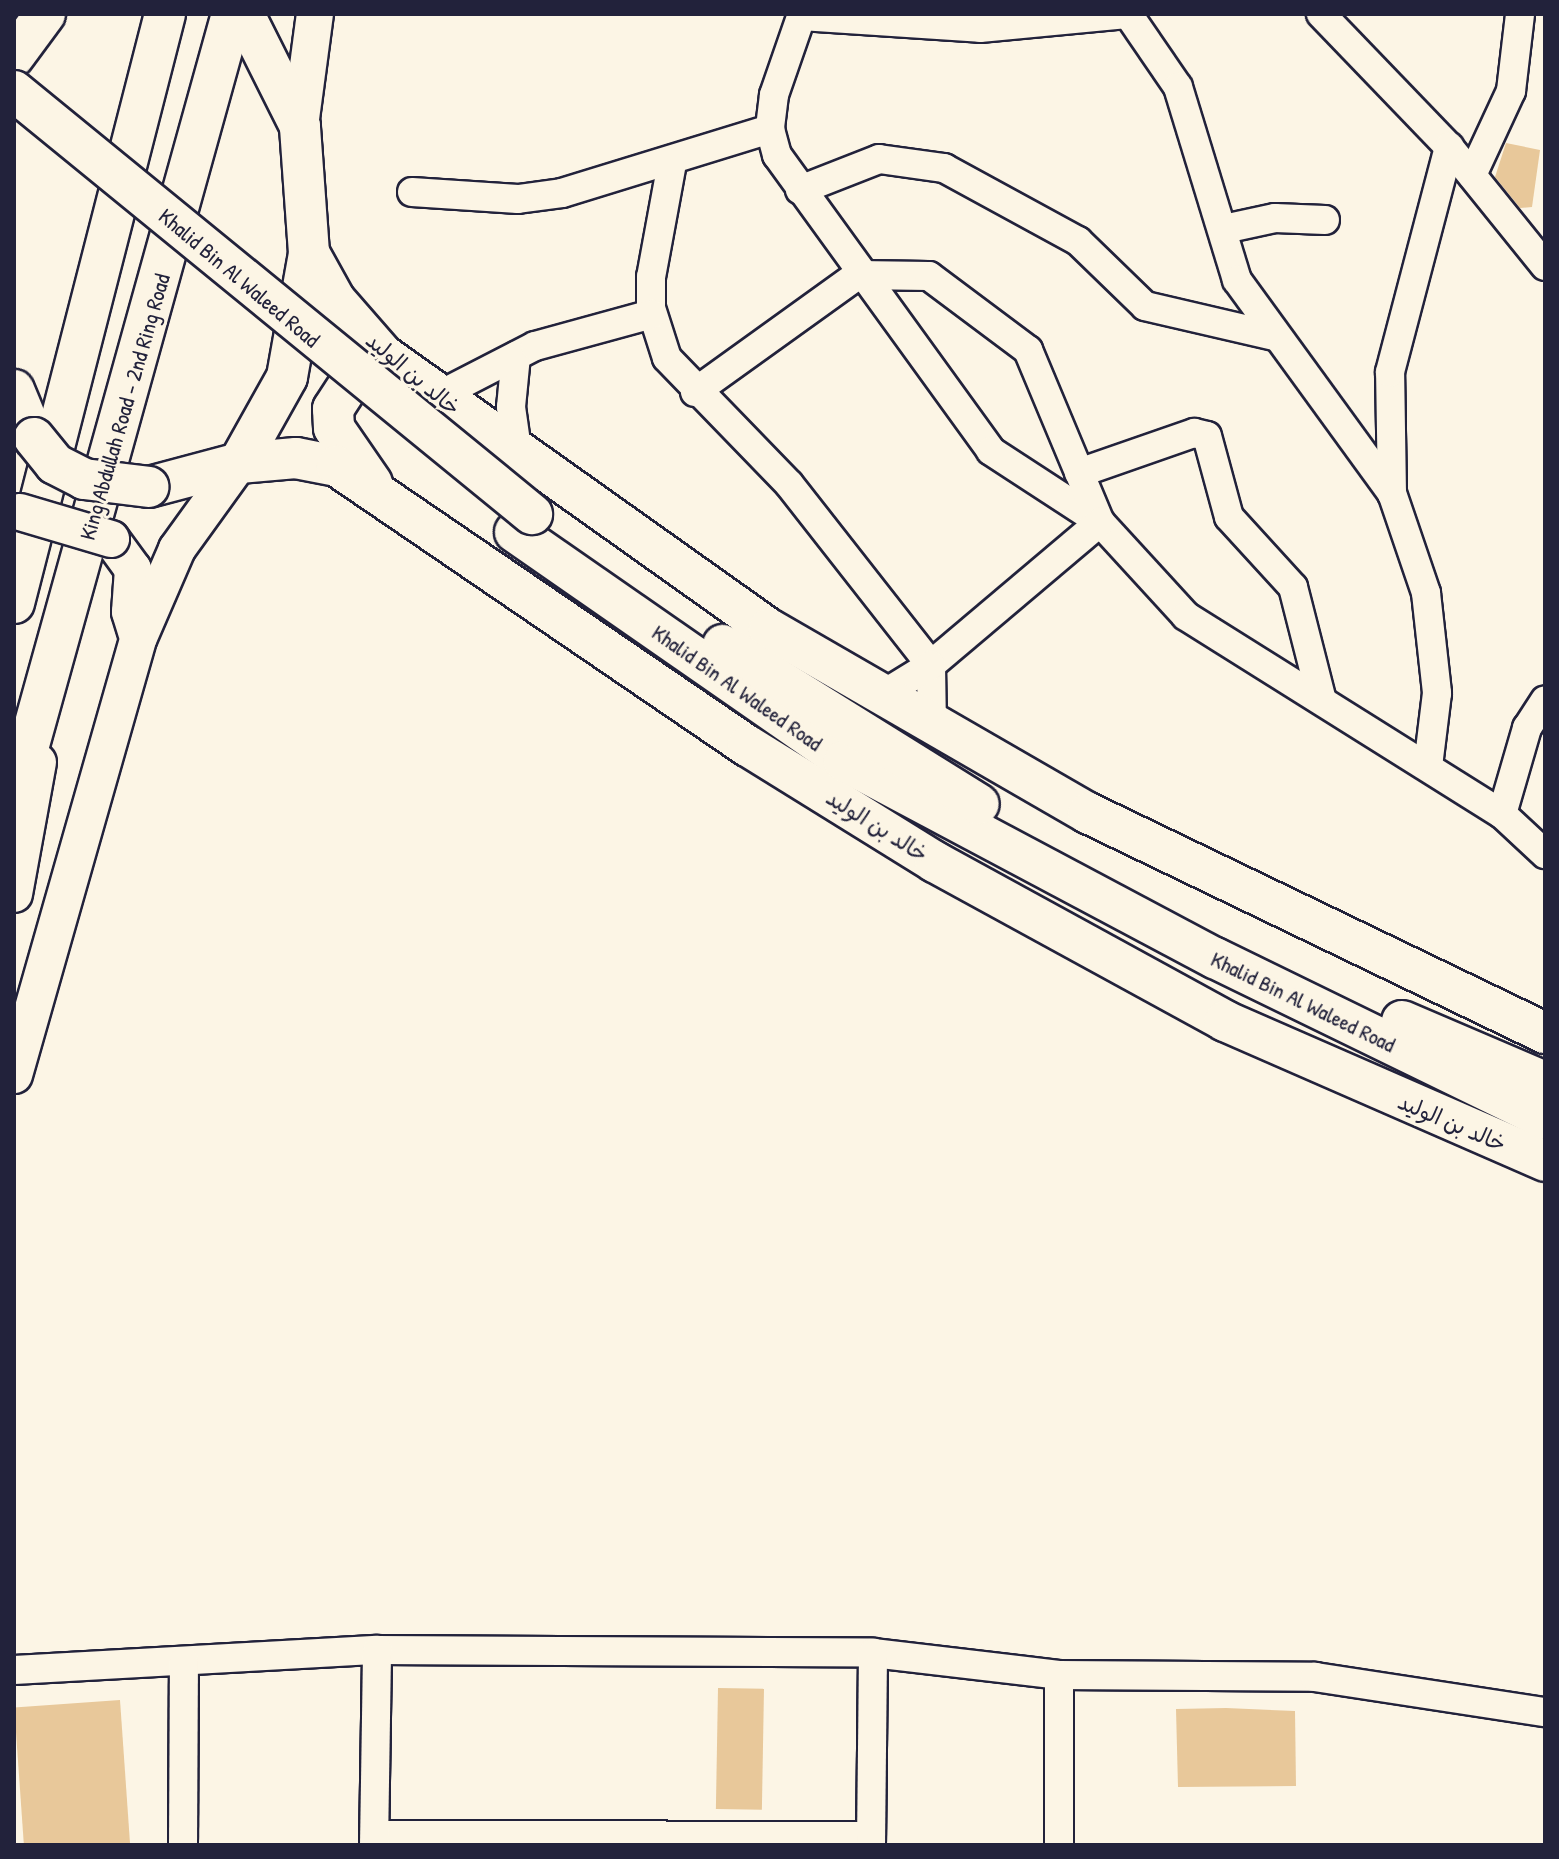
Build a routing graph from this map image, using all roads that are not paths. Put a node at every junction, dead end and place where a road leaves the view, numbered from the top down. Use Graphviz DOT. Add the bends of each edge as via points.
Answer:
graph roads {
  1 [pos="45,14"];
  2 [pos="165,14"];
  3 [pos="232,14"];
  4 [pos="244,14"];
  5 [pos="315,14"];
  6 [pos="1128,14"];
  7 [pos="1321,14"];
  8 [pos="1520,14"];
  9 [pos="801,15"];
  10 [pos="950,21"];
  11 [pos="14,56"];
  12 [pos="14,91"];
  13 [pos="14,126"];
  14 [pos="300,126"];
  15 [pos="770,129"];
  16 [pos="1449,147"];
  17 [pos="672,163"];
  18 [pos="1472,175"];
  19 [pos="800,190"];
  20 [pos="412,192"];
  21 [pos="1325,220"];
  22 [pos="1224,229"];
  23 [pos="309,253"];
  24 [pos="1545,266"];
  25 [pos="858,275"];
  26 [pos="652,314"];
  27 [pos="1274,336"];
  28 [pos="516,356"];
  29 [pos="427,389"];
  30 [pos="14,390"];
  31 [pos="695,392"];
  32 [pos="518,456"];
  33 [pos="239,463"];
  34 [pos="1079,473"];
  35 [pos="373,485"];
  36 [pos="1392,494"];
  37 [pos="17,512"];
  38 [pos="1100,522"];
  39 [pos="523,523"];
  40 [pos="14,603"];
  41 [pos="62,632"];
  42 [pos="139,637"];
  43 [pos="931,665"];
  44 [pos="879,697"];
  45 [pos="1321,697"];
  46 [pos="1545,700"];
  47 [pos="932,727"];
  48 [pos="1428,766"];
  49 [pos="14,799"];
  50 [pos="1502,814"];
  51 [pos="1545,854"];
  52 [pos="14,894"];
  53 [pos="1541,1029"];
  54 [pos="14,1075"];
  55 [pos="1545,1082"];
  56 [pos="1545,1119"];
  57 [pos="1545,1161"];
  58 [pos="377,1650"];
  59 [pos="873,1653"];
  60 [pos="184,1661"];
  61 [pos="14,1670"];
  62 [pos="1059,1675"];
  63 [pos="1545,1712"];
  64 [pos="374,1840"];
  65 [pos="871,1841"];
  66 [pos="183,1845"];
  67 [pos="1059,1845"];
  1 -- 11 [label="highway"];
  2 -- 40 [label="highway"];
  3 -- 41 [label="highway, King Abdullah Road - 2nd Ring Road"];
  4 -- 14 [label="highway, خالد بن الوليد"];
  5 -- 14 [label="main road"];
  6 -- 10 [label="street"];
  6 -- 22 [label="street" via="1178,87"];
  7 -- 16 [label="street"];
  8 -- 18 [label="street" via="1511,91"];
  9 -- 10 [label="street"];
  9 -- 15 [label="street"];
  12 -- 39 [label="highway, Khalid Bin Al Waleed Road, bridge"];
  13 -- 39 [label="highway, Khalid Bin Al Waleed Road"];
  14 -- 23 [label="highway, خالد بن الوليد"];
  15 -- 17 [label="street"];
  15 -- 19 [label="street"];
  16 -- 18 [label="street"];
  16 -- 36 [label="street" via="1390,372"];
  17 -- 20 [label="street" via="518,199"];
  17 -- 26 [label="street" via="656,231"];
  18 -- 24 [label="street"];
  19 -- 25 [label="street"];
  19 -- 27 [label="street" via="879,159 944,168 1078,241 1145,306"];
  21 -- 22 [label="street" via="1275,218"];
  22 -- 27 [label="street" via="1237,280"];
  23 -- 29 [label="highway, خالد بن الوليد" via="335,300"];
  23 -- 33 [label="highway, خالد بن الوليد" via="287,377"];
  25 -- 31 [label="street"];
  25 -- 34 [label="street" via="929,276 1028,350"];
  25 -- 38 [label="street" via="991,451"];
  26 -- 28 [label="street" via="584,329"];
  26 -- 31 [label="street" via="667,358"];
  27 -- 36 [label="street"];
  28 -- 29 [label="street"];
  28 -- 32 [label="street" via="511,407"];
  29 -- 32 [label="highway, خالد بن الوليد"];
  29 -- 35 [label="highway" via="377,375 352,380 338,395 334,428"];
  30 -- 33 [label="highway, خالد بن الوليد, bridge" via="34,438 55,464 84,479 149,487"];
  31 -- 43 [label="street" via="789,484"];
  32 -- 44 [label="highway, خالد بن الوليد" via="648,550"];
  33 -- 35 [label="highway, خالد بن الوليد" via="296,458"];
  33 -- 42 [label="main road" via="177,549"];
  34 -- 38 [label="street"];
  34 -- 45 [label="street" via="1194,433 1207,436 1229,517 1293,587"];
  35 -- 57 [label="highway, خالد بن الوليد" via="748,746 935,862 1225,1021"];
  36 -- 48 [label="street" via="1426,593 1437,693"];
  37 -- 42 [label="main road, bridge" via="111,539 133,569 130,612"];
  38 -- 43 [label="street"];
  38 -- 45 [label="street" via="1186,616"];
  39 -- 55 [label="highway, Khalid Bin Al Waleed Road" via="957,793 1346,995"];
  39 -- 56 [label="highway, Khalid Bin Al Waleed Road" via="844,761 1215,958"];
  41 -- 49 [label="highway, King Abdullah Road - 2nd Ring Road"];
  41 -- 52 [label="main road"];
  42 -- 54 [label="main road"];
  43 -- 44 [label="street"];
  43 -- 47 [label="street"];
  44 -- 47 [label="highway, خالد بن الوليد"];
  45 -- 48 [label="street"];
  46 -- 50 [label="street" via="1527,728"];
  47 -- 53 [label="highway, خالد بن الوليد" via="1088,813"];
  48 -- 50 [label="street"];
  50 -- 51 [label="street"];
  58 -- 59 [label="street"];
  58 -- 60 [label="street"];
  58 -- 64 [label="street"];
  59 -- 62 [label="street"];
  59 -- 65 [label="street"];
  60 -- 61 [label="street"];
  60 -- 66 [label="street"];
  62 -- 63 [label="street" via="1315,1677"];
  62 -- 67 [label="street"];
  64 -- 65 [label="street"];
}
